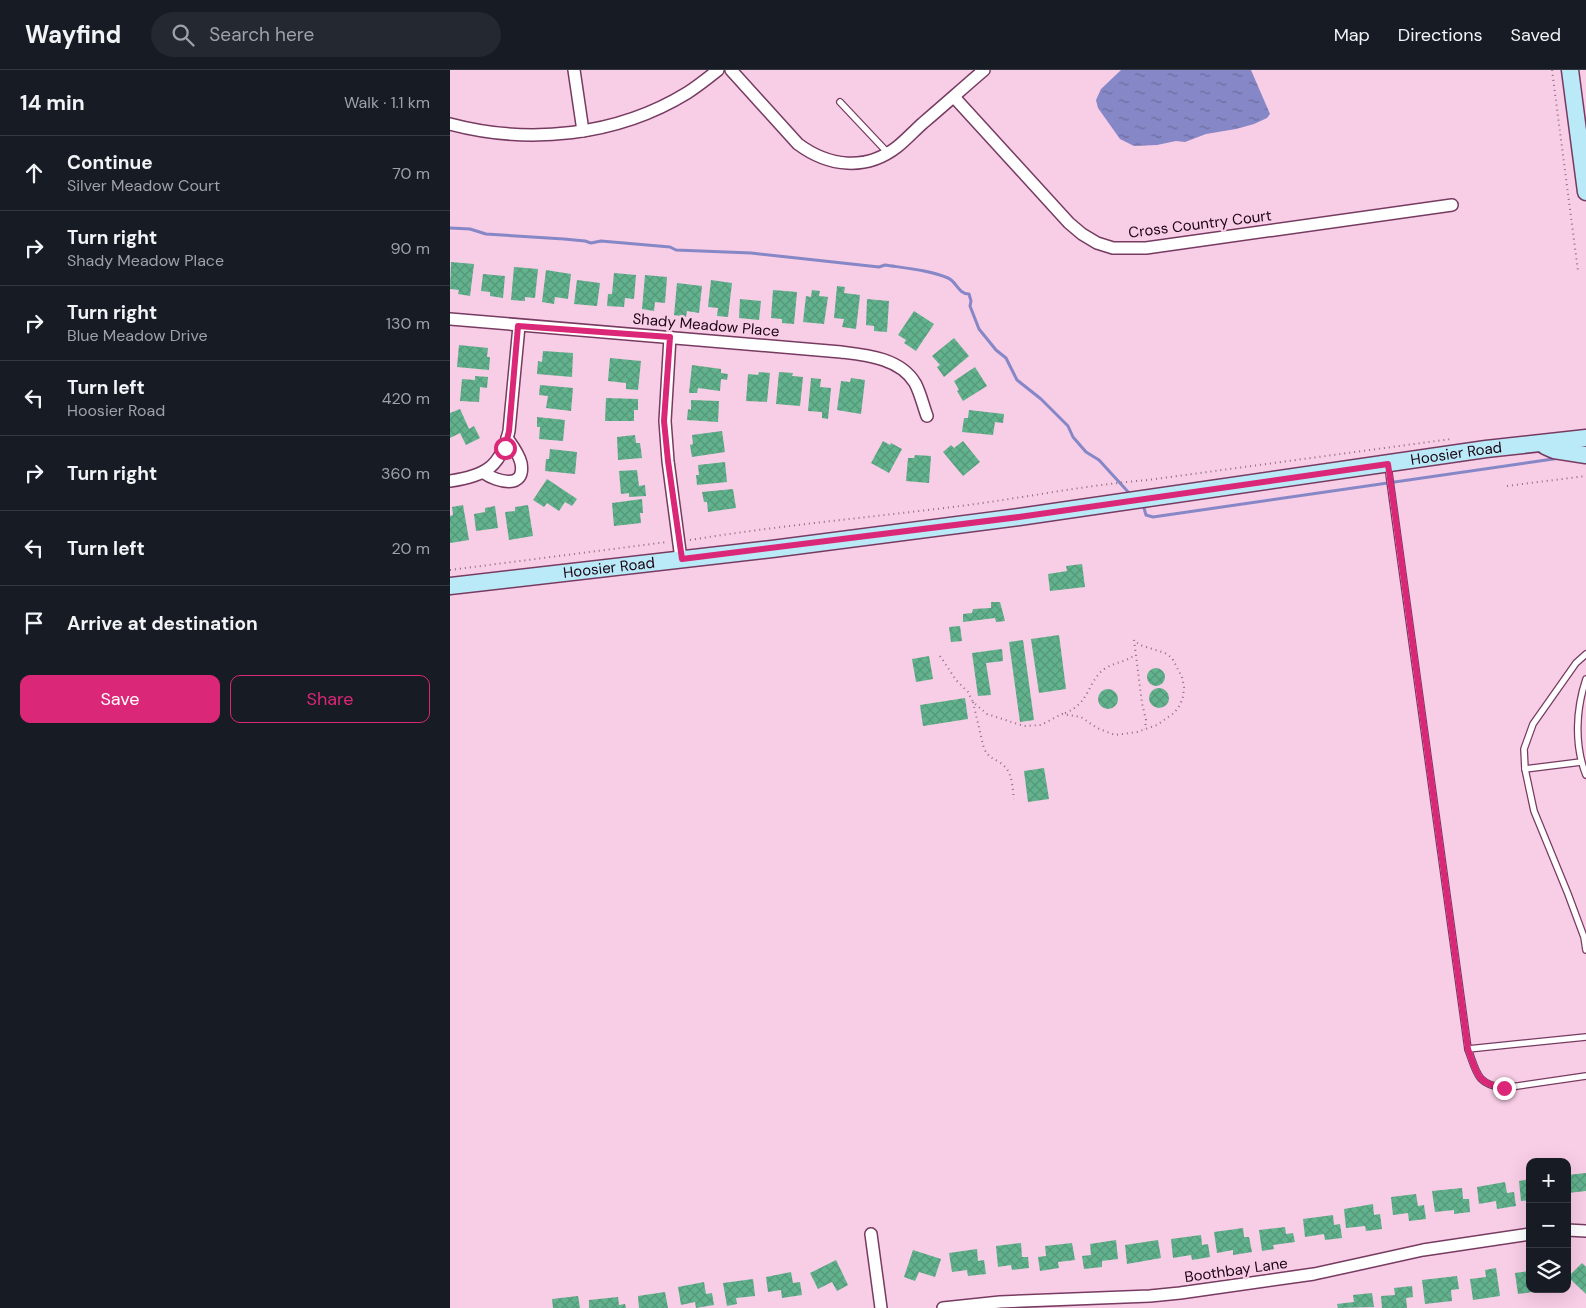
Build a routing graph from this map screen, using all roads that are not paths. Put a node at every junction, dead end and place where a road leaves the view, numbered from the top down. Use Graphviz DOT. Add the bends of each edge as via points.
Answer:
graph roads {
  1 [pos="574,70"];
  2 [pos="718,70"];
  3 [pos="731,70"];
  4 [pos="984,70"];
  5 [pos="1570,70"];
  6 [pos="954,97"];
  7 [pos="840,102"];
  8 [pos="450,124"];
  9 [pos="583,131"];
  10 [pos="888,153"];
  11 [pos="1586,192"];
  12 [pos="1452,205"];
  13 [pos="450,319"];
  14 [pos="518,326"];
  15 [pos="670,337"];
  16 [pos="927,416"];
  17 [pos="507,438"];
  18 [pos="1586,438"];
  19 [pos="1540,444"];
  20 [pos="1586,455"];
  21 [pos="1388,464"];
  22 [pos="484,473"];
  23 [pos="450,480"];
  24 [pos="682,559"];
  25 [pos="450,586"];
  26 [pos="1586,654"];
  27 [pos="1586,679"];
  28 [pos="1580,762"];
  29 [pos="1525,769"];
  30 [pos="1586,775"];
  31 [pos="1586,950"];
  32 [pos="1586,1037"];
  33 [pos="1468,1049"];
  34 [pos="1586,1076"];
  35 [pos="1571,1230"];
  36 [pos="1586,1231"];
  37 [pos="871,1234"];
  38 [pos="1526,1235"];
  39 [pos="881,1308"];
  40 [pos="943,1308"];
  1 -- 9 [label="street"];
  2 -- 9 [label="street" via="688,93 656,110"];
  3 -- 10 [label="street" via="809,152 830,161 852,164 864,163"];
  4 -- 6 [label="street"];
  5 -- 11 [label="street"];
  6 -- 10 [label="street"];
  6 -- 12 [label="street, Cross Country Court" via="1069,223 1097,243 1113,248 1146,248"];
  7 -- 10 [label="lane"];
  8 -- 9 [label="street" via="517,135"];
  13 -- 14 [label="street, Shady Meadow Place"];
  14 -- 15 [label="street, Shady Meadow Place"];
  14 -- 17 [label="street"];
  15 -- 16 [label="street, Shady Meadow Place" via="873,356 910,376"];
  15 -- 24 [label="street" via="664,421"];
  17 -- 22 [label="street" via="505,448"];
  17 -- 22 [label="street" via="521,463 521,472 517,478 502,482"];
  18 -- 19 [label="street, Hoosier Road"];
  19 -- 20 [label="street, Hoosier Road" via="1554,450"];
  19 -- 21 [label="street, Hoosier Road"];
  21 -- 24 [label="street, Hoosier Road" via="1027,516"];
  21 -- 33 [label="lane"];
  22 -- 23 [label="street"];
  24 -- 25 [label="street, Hoosier Road"];
  26 -- 29 [label="lane" via="1576,663 1533,724 1524,749"];
  27 -- 28 [label="lane" via="1578,714"];
  28 -- 29 [label="lane"];
  28 -- 30 [label="lane"];
  29 -- 31 [label="lane" via="1534,811 1584,937"];
  32 -- 33 [label="lane"];
  33 -- 34 [label="lane" via="1479,1078 1491,1086 1504,1088"];
  35 -- 36 [label="street"];
  37 -- 39 [label="street"];
  38 -- 40 [label="street, Boothbay Lane" via="1423,1250 1314,1274 1180,1293"];
}
